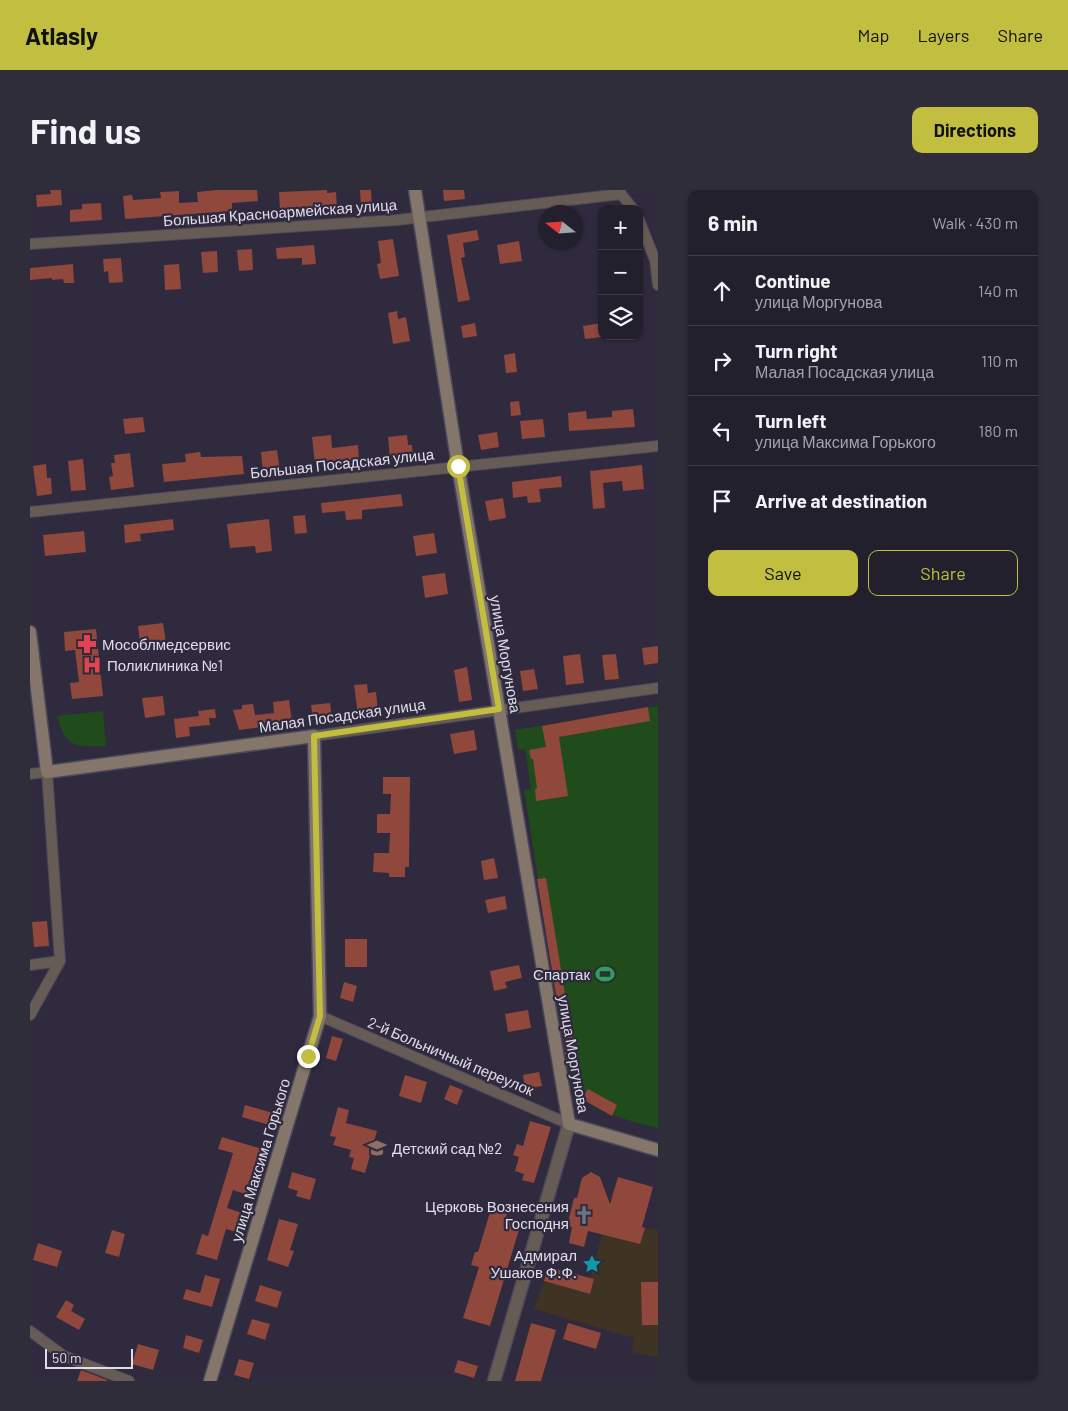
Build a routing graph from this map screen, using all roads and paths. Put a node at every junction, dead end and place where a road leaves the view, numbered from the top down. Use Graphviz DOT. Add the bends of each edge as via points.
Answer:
graph roads {
  1 [pos="415,190"];
  2 [pos="620,192"];
  3 [pos="630,205"];
  4 [pos="418,218"];
  5 [pos="643,230"];
  6 [pos="30,244"];
  7 [pos="658,285"];
  8 [pos="658,446"];
  9 [pos="458,466"];
  10 [pos="30,512"];
  11 [pos="30,632"];
  12 [pos="658,688"];
  13 [pos="499,709"];
  14 [pos="314,736"];
  15 [pos="47,772"];
  16 [pos="30,774"];
  17 [pos="60,961"];
  18 [pos="30,965"];
  19 [pos="30,1015"];
  20 [pos="320,1016"];
  21 [pos="569,1124"];
  22 [pos="658,1150"];
  23 [pos="30,1331"];
  24 [pos="129,1381"];
  25 [pos="210,1381"];
  26 [pos="494,1381"];
  1 -- 4 [label="main road, улица Моргунова"];
  2 -- 3 [label="street"];
  2 -- 4 [label="street, Большая Красноармейская улица"];
  4 -- 6 [label="street, Большая Красноармейская улица"];
  4 -- 9 [label="main road, улица Моргунова"];
  5 -- 7 [label="street" via="655,260"];
  8 -- 9 [label="street, Большая Посадская улица"];
  9 -- 10 [label="street, Большая Посадская улица"];
  9 -- 13 [label="main road, улица Моргунова"];
  11 -- 15 [label="main road"];
  12 -- 13 [label="street, Малая Посадская улица"];
  13 -- 14 [label="street, Малая Посадская улица"];
  13 -- 21 [label="main road, улица Моргунова"];
  14 -- 15 [label="main road, Малая Посадская улица"];
  14 -- 20 [label="main road, улица Максима Горького"];
  15 -- 16 [label="street, Малая Посадская улица"];
  15 -- 17 [label="street"];
  17 -- 18 [label="street"];
  17 -- 19 [label="street"];
  20 -- 21 [label="street, 2-й Больничный переулок"];
  20 -- 25 [label="main road, улица Максима Горького"];
  21 -- 22 [label="main road"];
  21 -- 26 [label="street"];
  23 -- 24 [label="street" via="64,1356"];
}
